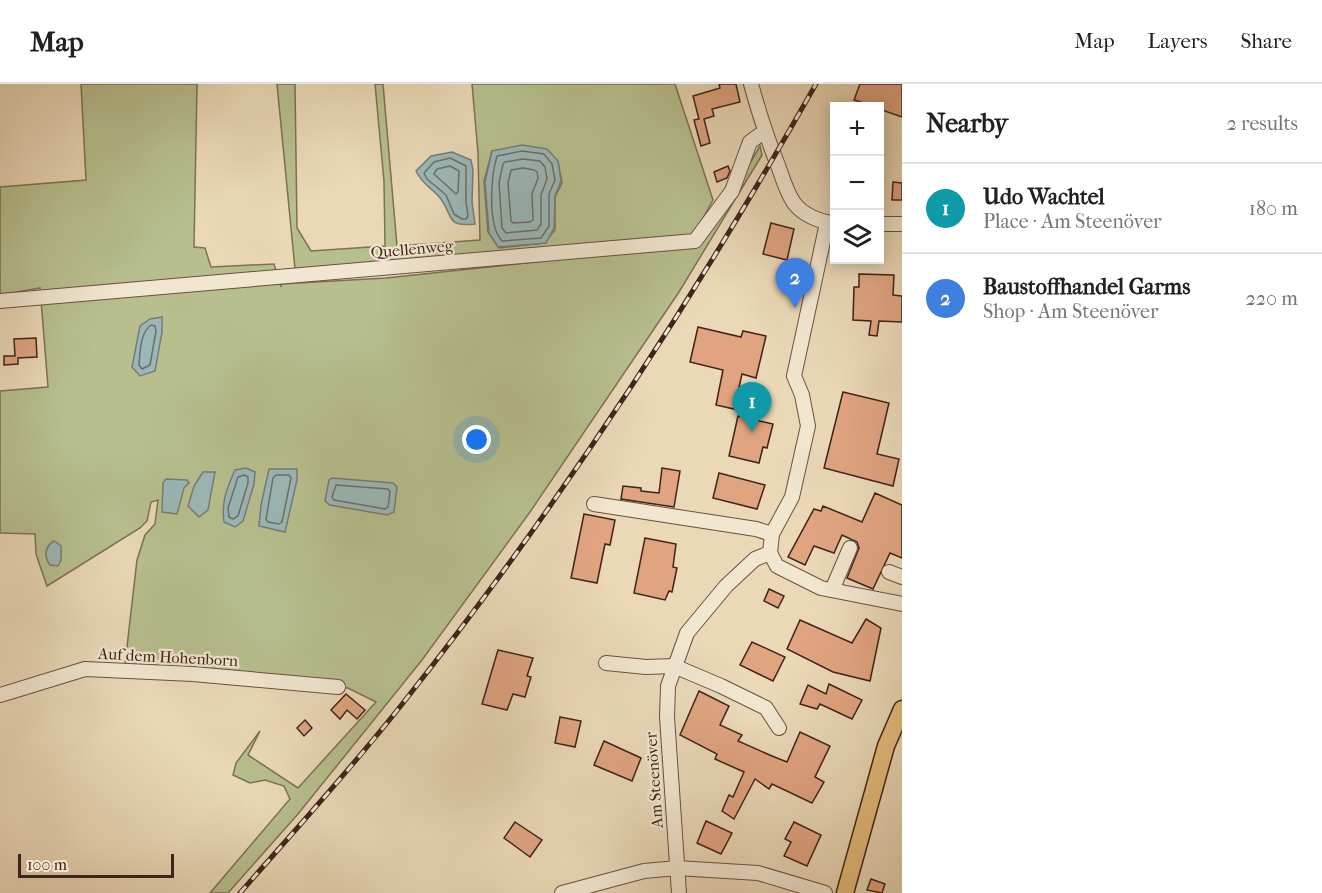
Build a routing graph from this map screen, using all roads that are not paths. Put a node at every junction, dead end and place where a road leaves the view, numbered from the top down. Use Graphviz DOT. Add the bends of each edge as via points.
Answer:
graph roads {
  1 [pos="751,84"];
  2 [pos="764,132"];
  3 [pos="830,223"];
  4 [pos="884,224"];
  5 [pos="902,224"];
  6 [pos="830,227"];
  7 [pos="0,301"];
  8 [pos="594,504"];
  9 [pos="772,534"];
  10 [pos="850,548"];
  11 [pos="770,553"];
  12 [pos="832,590"];
  13 [pos="902,604"];
  14 [pos="606,663"];
  15 [pos="674,666"];
  16 [pos="338,687"];
  17 [pos="0,695"];
  18 [pos="902,709"];
  19 [pos="779,728"];
  20 [pos="677,868"];
  21 [pos="562,893"];
  22 [pos="679,893"];
  23 [pos="825,893"];
  24 [pos="845,893"];
  1 -- 2 [label="street"];
  2 -- 3 [label="street" via="795,205 810,216"];
  2 -- 7 [label="street, Quellenweg" via="750,142 732,191 695,241"];
  4 -- 5 [label="street"];
  6 -- 9 [label="street" via="794,376 808,426 792,498"];
  8 -- 9 [label="street"];
  9 -- 11 [label="street"];
  10 -- 12 [label="street"];
  11 -- 12 [label="street" via="777,566"];
  11 -- 15 [label="street, Am Steenöver" via="755,559 726,586 687,633"];
  12 -- 13 [label="street"];
  14 -- 15 [label="street"];
  15 -- 19 [label="street" via="766,708"];
  15 -- 20 [label="street, Am Steenöver" via="668,686 667,717"];
  16 -- 17 [label="street, Auf dem Hohenborn" via="85,669"];
  18 -- 24 [label="main road" via="886,746"];
  20 -- 21 [label="street" via="644,871"];
  20 -- 22 [label="street, Am Steenöver"];
  20 -- 23 [label="street" via="758,873"];
}
